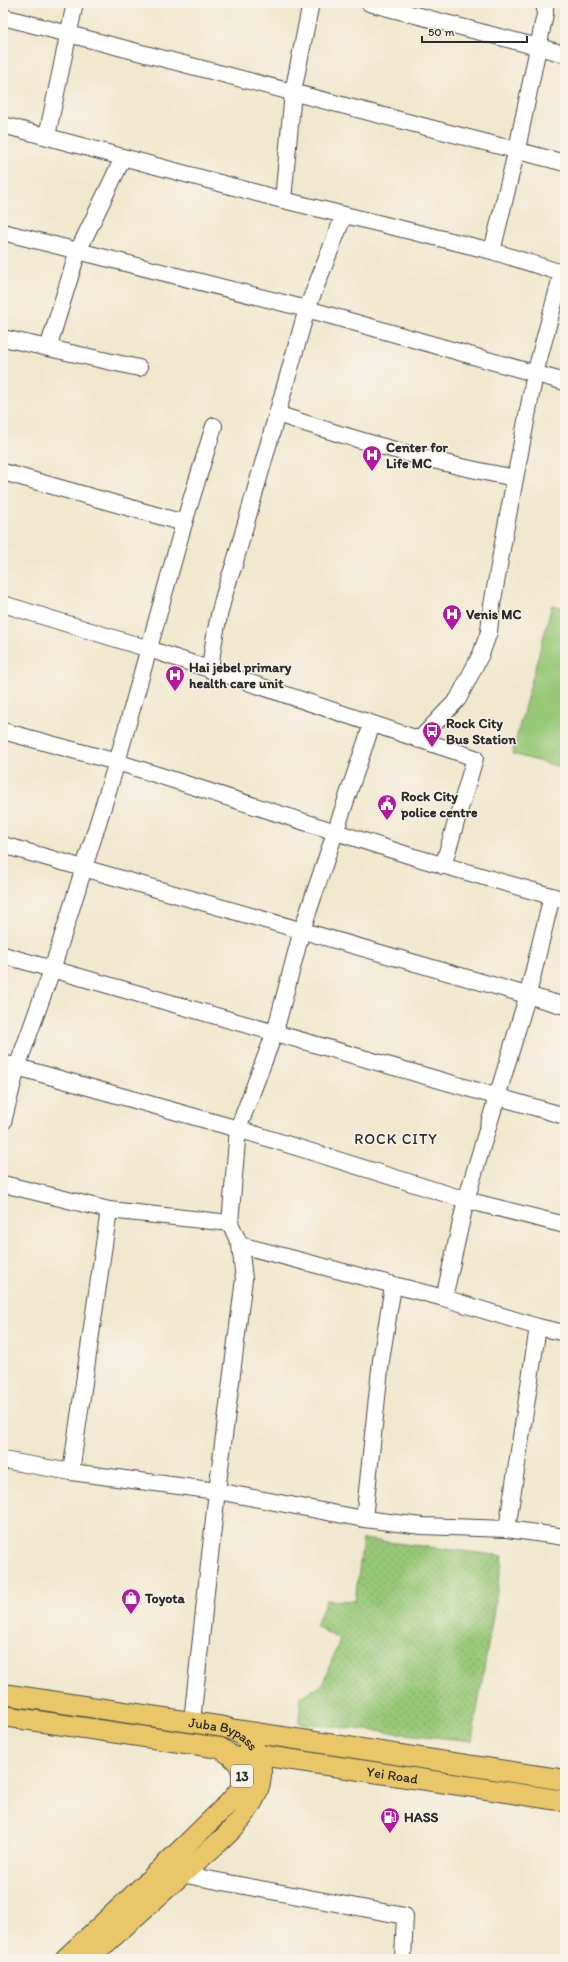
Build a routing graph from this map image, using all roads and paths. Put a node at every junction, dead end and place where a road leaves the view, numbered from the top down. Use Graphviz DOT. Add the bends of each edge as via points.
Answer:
graph roads {
  1 [pos="75,3"];
  2 [pos="312,3"];
  3 [pos="369,3"];
  4 [pos="545,3"];
  5 [pos="3,17"];
  6 [pos="70,34"];
  7 [pos="538,47"];
  8 [pos="565,54"];
  9 [pos="293,92"];
  10 [pos="3,125"];
  11 [pos="47,136"];
  12 [pos="517,149"];
  13 [pos="123,158"];
  14 [pos="565,162"];
  15 [pos="283,200"];
  16 [pos="344,215"];
  17 [pos="3,232"];
  18 [pos="78,251"];
  19 [pos="492,251"];
  20 [pos="563,273"];
  21 [pos="307,309"];
  22 [pos="3,338"];
  23 [pos="48,348"];
  24 [pos="139,368"];
  25 [pos="535,374"];
  26 [pos="565,382"];
  27 [pos="277,414"];
  28 [pos="214,426"];
  29 [pos="3,472"];
  30 [pos="515,478"];
  31 [pos="184,523"];
  32 [pos="3,604"];
  33 [pos="149,649"];
  34 [pos="210,670"];
  35 [pos="372,724"];
  36 [pos="3,732"];
  37 [pos="419,740"];
  38 [pos="117,762"];
  39 [pos="334,832"];
  40 [pos="3,845"];
  41 [pos="443,866"];
  42 [pos="83,867"];
  43 [pos="558,898"];
  44 [pos="302,930"];
  45 [pos="3,955"];
  46 [pos="52,970"];
  47 [pos="528,994"];
  48 [pos="565,1006"];
  49 [pos="275,1032"];
  50 [pos="10,1065"];
  51 [pos="498,1097"];
  52 [pos="565,1116"];
  53 [pos="3,1122"];
  54 [pos="238,1128"];
  55 [pos="3,1184"];
  56 [pos="466,1200"];
  57 [pos="109,1210"];
  58 [pos="230,1223"];
  59 [pos="565,1225"];
  60 [pos="240,1245"];
  61 [pos="393,1286"];
  62 [pos="444,1298"];
  63 [pos="538,1327"];
  64 [pos="565,1333"];
  65 [pos="3,1460"];
  66 [pos="71,1472"];
  67 [pos="217,1491"];
  68 [pos="364,1519"];
  69 [pos="508,1529"];
  70 [pos="565,1536"];
  71 [pos="3,1694"];
  72 [pos="3,1716"];
  73 [pos="192,1721"];
  74 [pos="236,1730"];
  75 [pos="220,1748"];
  76 [pos="258,1755"];
  77 [pos="565,1780"];
  78 [pos="565,1801"];
  79 [pos="186,1875"];
  80 [pos="65,1959"];
  81 [pos="88,1959"];
  82 [pos="403,1959"];
  1 -- 6 [label="street"];
  2 -- 9 [label="street"];
  3 -- 7 [label="street"];
  4 -- 7 [label="street"];
  5 -- 6 [label="street"];
  6 -- 9 [label="street"];
  6 -- 11 [label="street"];
  7 -- 8 [label="street"];
  7 -- 12 [label="street"];
  9 -- 12 [label="street"];
  9 -- 15 [label="street"];
  10 -- 11 [label="street"];
  11 -- 13 [label="street"];
  12 -- 14 [label="street"];
  12 -- 19 [label="street"];
  13 -- 15 [label="street"];
  13 -- 18 [label="street"];
  15 -- 16 [label="street"];
  16 -- 19 [label="street"];
  16 -- 21 [label="street"];
  17 -- 18 [label="street"];
  18 -- 21 [label="street"];
  18 -- 23 [label="street"];
  19 -- 20 [label="street"];
  20 -- 25 [label="street"];
  21 -- 25 [label="street"];
  21 -- 27 [label="street"];
  22 -- 23 [label="street"];
  23 -- 24 [label="street"];
  25 -- 26 [label="street"];
  25 -- 30 [label="street"];
  27 -- 30 [label="street" via="332,433 460,468"];
  27 -- 34 [label="street" via="234,565 222,598 213,635"];
  28 -- 31 [label="street"];
  29 -- 31 [label="street"];
  30 -- 37 [label="street" via="489,632 481,654 458,699"];
  31 -- 33 [label="street"];
  32 -- 33 [label="street"];
  33 -- 34 [label="street"];
  33 -- 38 [label="street"];
  34 -- 35 [label="street"];
  35 -- 37 [label="street"];
  35 -- 39 [label="street"];
  36 -- 38 [label="street"];
  37 -- 41 [label="street" via="475,758"];
  38 -- 39 [label="street"];
  38 -- 42 [label="street"];
  39 -- 41 [label="street"];
  39 -- 44 [label="street"];
  40 -- 42 [label="street"];
  41 -- 43 [label="street"];
  42 -- 44 [label="street"];
  42 -- 46 [label="street"];
  43 -- 47 [label="street"];
  44 -- 47 [label="street"];
  44 -- 49 [label="street"];
  45 -- 46 [label="street"];
  46 -- 49 [label="street"];
  46 -- 50 [label="street"];
  47 -- 48 [label="street"];
  47 -- 51 [label="street"];
  49 -- 51 [label="street"];
  49 -- 54 [label="street"];
  50 -- 53 [label="street"];
  50 -- 54 [label="street"];
  51 -- 52 [label="street"];
  51 -- 56 [label="street"];
  54 -- 56 [label="street"];
  54 -- 58 [label="street"];
  55 -- 57 [label="street"];
  56 -- 59 [label="street"];
  56 -- 62 [label="street"];
  57 -- 58 [label="street"];
  57 -- 66 [label="street"];
  58 -- 60 [label="street"];
  60 -- 61 [label="street"];
  60 -- 67 [label="street" via="244,1279"];
  61 -- 62 [label="street"];
  61 -- 68 [label="street" via="381,1360"];
  62 -- 63 [label="street"];
  63 -- 64 [label="street"];
  63 -- 69 [label="street"];
  65 -- 66 [label="street"];
  66 -- 67 [label="street"];
  67 -- 68 [label="street"];
  67 -- 73 [label="street"];
  68 -- 69 [label="street" via="422,1526"];
  69 -- 70 [label="street"];
  71 -- 73 [label="main road, Juba Bypass"];
  72 -- 75 [label="main road, Juba Bypass / 13"];
  73 -- 74 [label="main road, Juba Bypass"];
  74 -- 76 [label="main road, Juba Bypass" via="252,1743"];
  74 -- 77 [label="main road, Yei Road"];
  75 -- 76 [label="main road, Yei Road"];
  75 -- 80 [label="main road, Juba Bypass / 13" via="235,1757 242,1770 241,1785 231,1799 177,1854"];
  76 -- 78 [label="main road, Yei Road"];
  76 -- 81 [label="main road, Juba Bypass" via="262,1771 260,1784 253,1801 240,1820 220,1841"];
  79 -- 82 [label="street" via="405,1916"];
}
